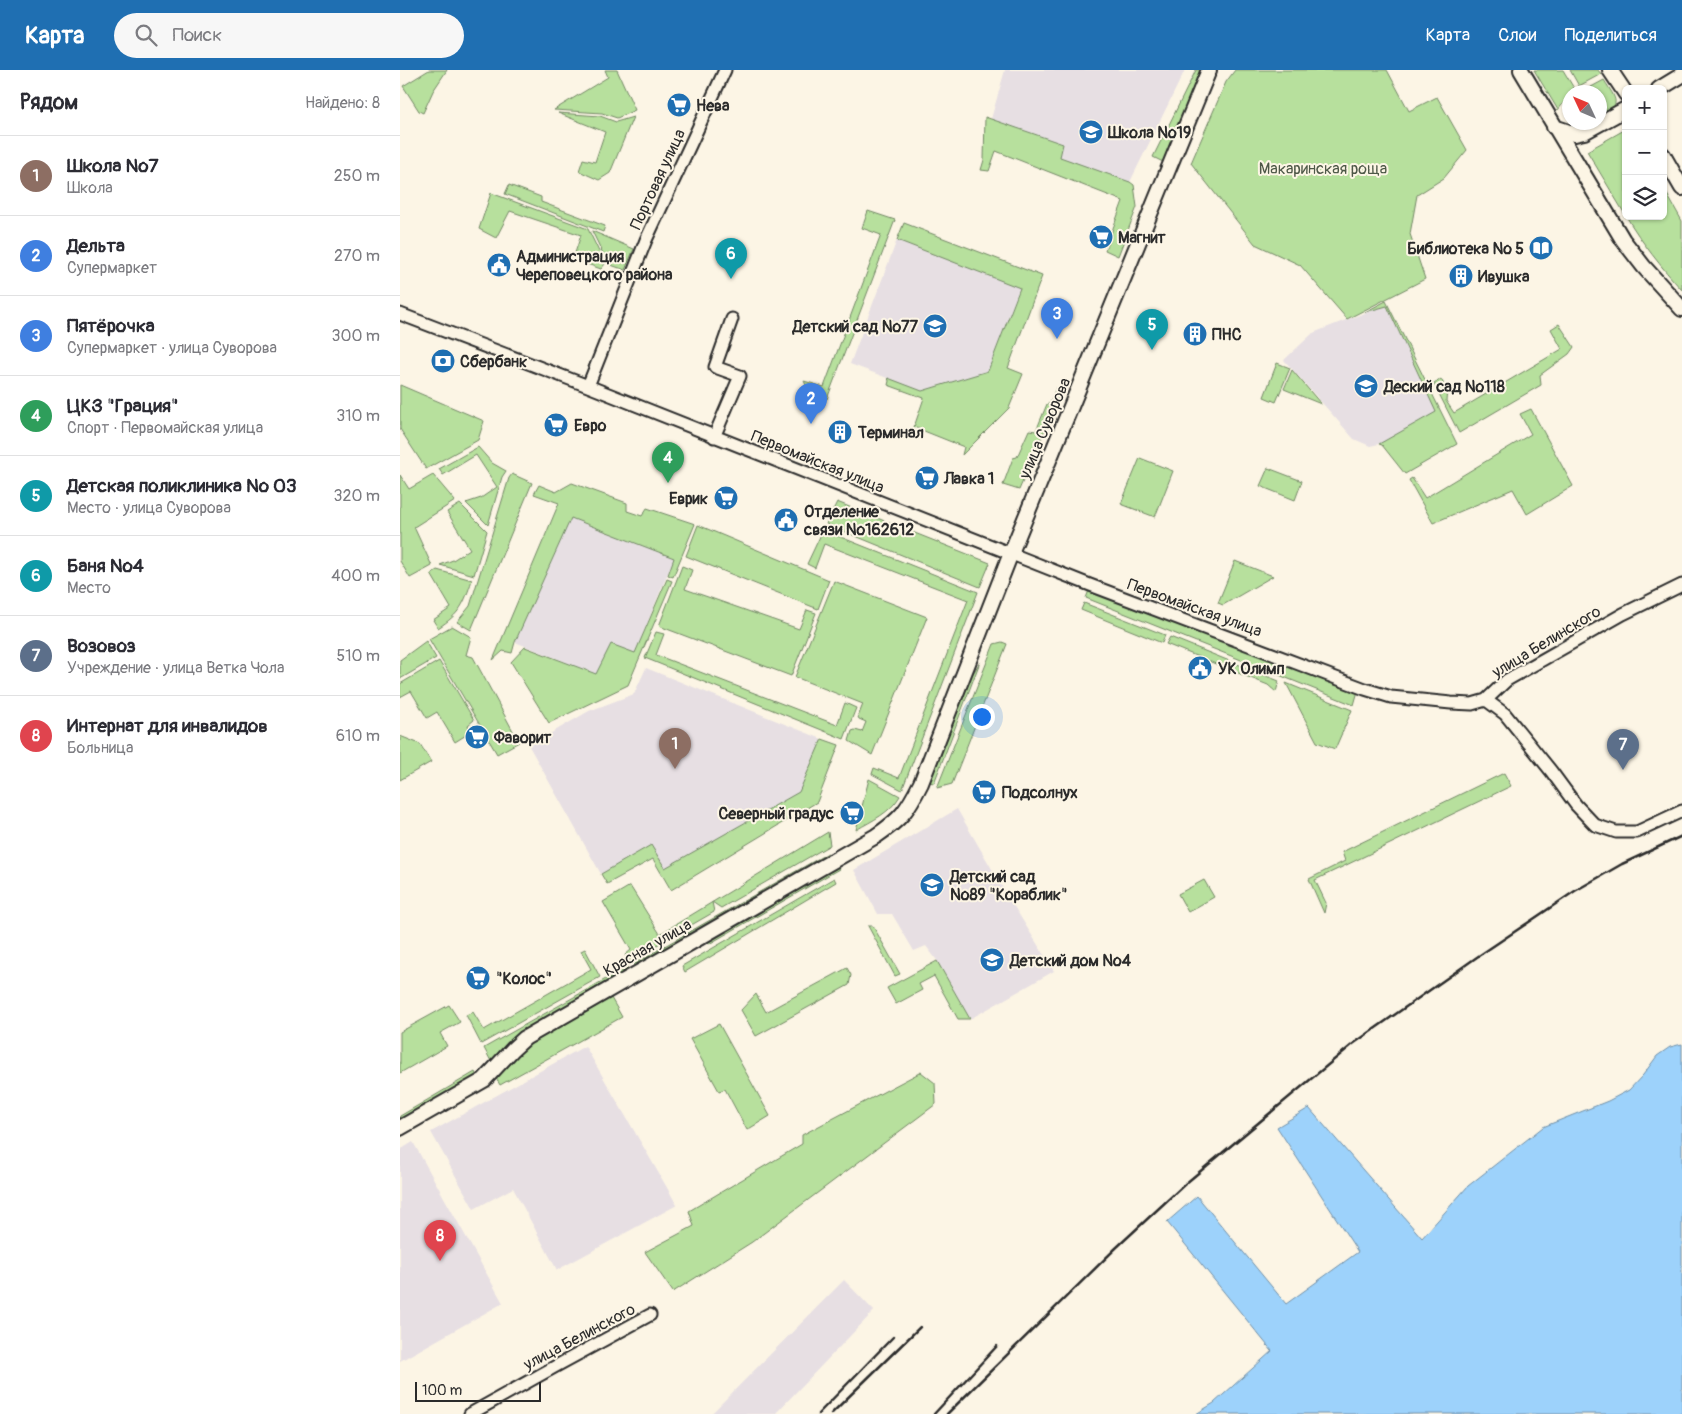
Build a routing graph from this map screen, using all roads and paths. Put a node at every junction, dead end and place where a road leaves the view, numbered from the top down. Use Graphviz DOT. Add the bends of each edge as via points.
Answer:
graph roads {
  1 [pos="725,70"];
  2 [pos="1209,70"];
  3 [pos="1521,70"];
  4 [pos="1610,70"];
  5 [pos="1682,75"];
  6 [pos="1666,85"];
  7 [pos="1622,88"];
  8 [pos="1622,111"];
  9 [pos="1554,127"];
  10 [pos="1667,163"];
  11 [pos="1682,188"];
  12 [pos="1682,309"];
  13 [pos="400,314"];
  14 [pos="732,319"];
  15 [pos="588,386"];
  16 [pos="714,437"];
  17 [pos="1010,554"];
  18 [pos="1682,584"];
  19 [pos="1364,689"];
  20 [pos="1486,700"];
  21 [pos="912,799"];
  22 [pos="1682,811"];
  23 [pos="400,1128"];
  24 [pos="650,1315"];
  25 [pos="470,1414"];
  1 -- 15 [label="street, Портовая улица" via="646,240"];
  2 -- 17 [label="main road, улица Суворова"];
  3 -- 9 [label="main road"];
  4 -- 7 [label="main road"];
  5 -- 6 [label="main road"];
  8 -- 9 [label="main road" via="1584,132 1575,134"];
  9 -- 12 [label="main road" via="1623,240"];
  10 -- 11 [label="main road"];
  13 -- 15 [label="street, Первомайская улица"];
  14 -- 16 [label="street" via="715,367 740,376"];
  15 -- 16 [label="street, Первомайская улица"];
  16 -- 17 [label="street, Первомайская улица"];
  17 -- 19 [label="street, Первомайская улица"];
  17 -- 21 [label="main road, улица Суворова"];
  18 -- 20 [label="street, улица Белинского" via="1507,680"];
  19 -- 20 [label="street, улица Белинского" via="1391,697 1451,703 1472,704"];
  20 -- 22 [label="street" via="1505,714 1595,825 1616,832 1637,832"];
  21 -- 23 [label="main road, Красная улица" via="900,818 876,836 524,1038 484,1080"];
  24 -- 25 [label="street, улица Белинского"];
}
